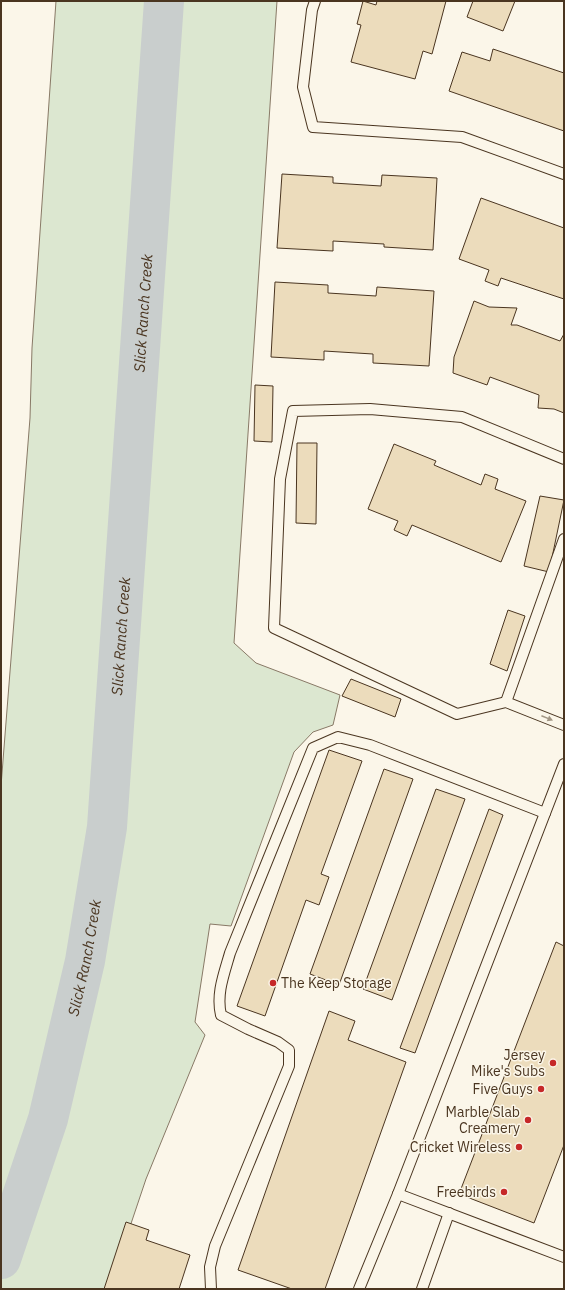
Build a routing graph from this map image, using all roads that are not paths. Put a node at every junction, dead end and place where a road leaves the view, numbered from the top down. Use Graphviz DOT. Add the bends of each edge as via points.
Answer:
graph roads {
  1 [pos="315,1"];
  2 [pos="564,174"];
  3 [pos="564,459"];
  4 [pos="564,539"];
  5 [pos="506,702"];
  6 [pos="564,725"];
  7 [pos="564,764"];
  8 [pos="545,813"];
  9 [pos="398,1194"];
  10 [pos="449,1213"];
  11 [pos="564,1257"];
  12 [pos="211,1289"];
  13 [pos="359,1289"];
  14 [pos="422,1289"];
  1 -- 2 [label="lane" via="303,87 313,127 462,137"];
  3 -- 5 [label="lane" via="462,417 370,409 292,411 280,479 274,628 457,714"];
  4 -- 5 [label="lane"];
  5 -- 6 [label="lane, one-way"];
  7 -- 8 [label="lane"];
  8 -- 9 [label="lane"];
  8 -- 12 [label="lane" via="370,745 338,737 313,748 230,953 218,1002 221,1015 278,1042 289,1050 289,1066 215,1246 210,1267"];
  9 -- 10 [label="lane"];
  9 -- 13 [label="lane"];
  10 -- 11 [label="lane"];
  10 -- 14 [label="lane"];
}
